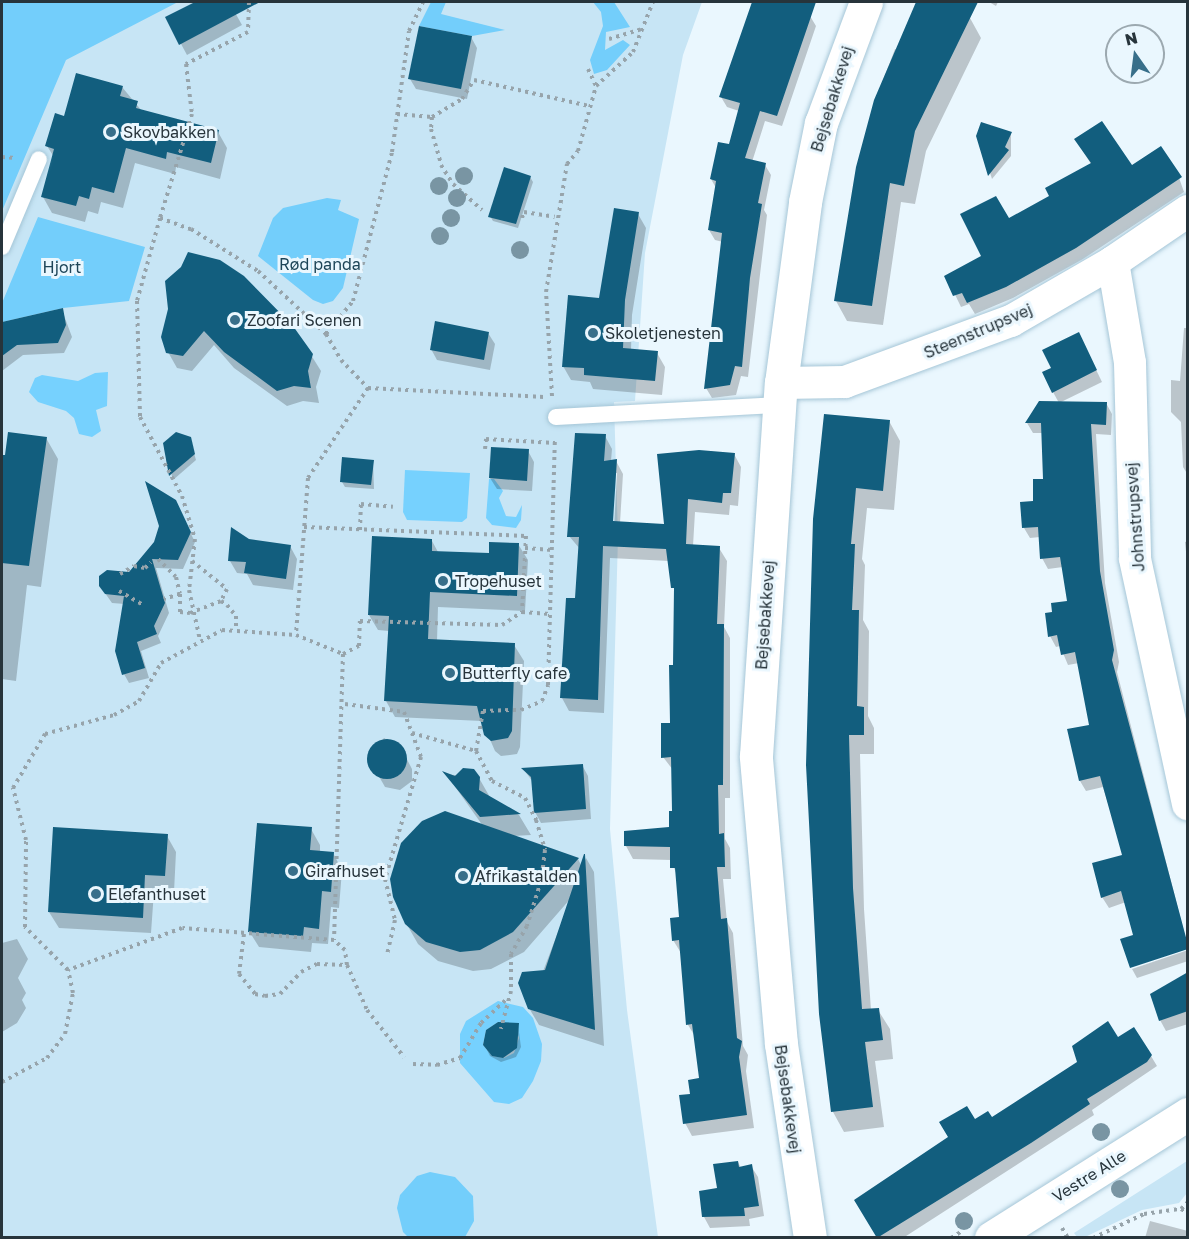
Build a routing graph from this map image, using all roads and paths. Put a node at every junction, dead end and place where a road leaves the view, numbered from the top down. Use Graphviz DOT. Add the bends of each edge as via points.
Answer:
graph roads {
  1 [pos="249,2"];
  2 [pos="423,2"];
  3 [pos="653,2"];
  4 [pos="866,2"];
  5 [pos="642,29"];
  6 [pos="609,39"];
  7 [pos="588,69"];
  8 [pos="596,86"];
  9 [pos="589,106"];
  10 [pos="397,114"];
  11 [pos="432,117"];
  12 [pos="39,159"];
  13 [pos="482,210"];
  14 [pos="1188,211"];
  15 [pos="555,217"];
  16 [pos="160,218"];
  17 [pos="522,218"];
  18 [pos="2,247"];
  19 [pos="1113,262"];
  20 [pos="326,334"];
  21 [pos="368,388"];
  22 [pos="780,394"];
  23 [pos="552,398"];
  24 [pos="556,417"];
  25 [pos="555,444"];
  26 [pos="485,449"];
  27 [pos="393,507"];
  28 [pos="304,527"];
  29 [pos="360,530"];
  30 [pos="525,548"];
  31 [pos="552,550"];
  32 [pos="158,559"];
  33 [pos="192,561"];
  34 [pos="151,562"];
  35 [pos="120,574"];
  36 [pos="119,591"];
  37 [pos="180,594"];
  38 [pos="164,599"];
  39 [pos="221,601"];
  40 [pos="143,606"];
  41 [pos="522,612"];
  42 [pos="550,614"];
  43 [pos="236,631"];
  44 [pos="296,635"];
  45 [pos="200,640"];
  46 [pos="343,654"];
  47 [pos="345,704"];
  48 [pos="412,733"];
  49 [pos="476,752"];
  50 [pos="1188,804"];
  51 [pos="244,934"];
  52 [pos="334,940"];
  53 [pos="387,954"];
  54 [pos="347,964"];
  55 [pos="68,970"];
  56 [pos="510,994"];
  57 [pos="502,1027"];
  58 [pos="404,1057"];
  59 [pos="413,1064"];
  60 [pos="2,1082"];
  61 [pos="1188,1114"];
  62 [pos="1188,1202"];
  63 [pos="1181,1209"];
  64 [pos="1188,1213"];
  65 [pos="810,1238"];
  66 [pos="992,1238"];
  67 [pos="1093,1238"];
  1 -- 16 [label="path" via="248,32 186,64 192,114"];
  2 -- 10 [label="path" via="409,31"];
  3 -- 5 [label="path"];
  4 -- 22 [label="street, Bejsebakkevej" via="821,123 804,202"];
  5 -- 6 [label="path"];
  5 -- 8 [label="path" via="633,52"];
  7 -- 8 [label="path"];
  8 -- 9 [label="path"];
  9 -- 11 [label="path" via="474,80 462,99"];
  9 -- 15 [label="path" via="578,150 567,164"];
  10 -- 11 [label="path"];
  10 -- 20 [label="path" via="392,152 353,301"];
  11 -- 13 [label="path" via="431,129 441,165 453,184"];
  12 -- 18 [label="lane"];
  14 -- 19 [label="street, Steenstrupsvej"];
  15 -- 17 [label="path" via="524,212"];
  15 -- 23 [label="path" via="546,292"];
  16 -- 20 [label="path" via="191,229 258,272"];
  16 -- 33 [label="path" via="138,301 140,417 182,496 195,538"];
  19 -- 22 [label="street, Steenstrupsvej" via="1011,321 845,382"];
  19 -- 50 [label="street, Johnstrupsvej" via="1130,363 1135,559"];
  20 -- 21 [label="path" via="341,360"];
  21 -- 23 [label="path"];
  21 -- 28 [label="path" via="308,478"];
  22 -- 24 [label="lane"];
  22 -- 65 [label="street, Bejsebakkevej" via="756,756 781,1044"];
  23 -- 24 [label="path"];
  24 -- 25 [label="path"];
  25 -- 26 [label="path" via="486,439"];
  25 -- 31 [label="path"];
  27 -- 29 [label="path" via="362,504"];
  28 -- 29 [label="path"];
  28 -- 44 [label="path"];
  29 -- 30 [label="path" via="526,536"];
  30 -- 31 [label="path"];
  30 -- 41 [label="path"];
  31 -- 42 [label="path"];
  32 -- 37 [label="path" via="176,577"];
  33 -- 39 [label="path" via="228,589"];
  33 -- 45 [label="path" via="189,590"];
  34 -- 35 [label="path" via="145,568 134,566"];
  36 -- 40 [label="path"];
  37 -- 38 [label="path"];
  37 -- 39 [label="path, bridge" via="180,612 190,613"];
  39 -- 43 [label="path" via="236,616"];
  41 -- 42 [label="path"];
  41 -- 46 [label="path" via="502,626 360,621 359,646"];
  42 -- 49 [label="path" via="548,685 542,701 521,710 483,711"];
  43 -- 44 [label="path"];
  43 -- 45 [label="path" via="222,630"];
  44 -- 46 [label="path"];
  45 -- 55 [label="path" via="161,663 139,701 114,716 45,734 13,788 26,840 25,927"];
  46 -- 47 [label="path"];
  47 -- 48 [label="path" via="404,712"];
  47 -- 52 [label="path"];
  48 -- 49 [label="path"];
  48 -- 53 [label="path" via="421,757 385,879 395,920"];
  49 -- 56 [label="path" via="492,781 525,798 545,850 541,880 527,926 511,954"];
  51 -- 52 [label="path"];
  51 -- 54 [label="path" via="239,974 255,994 280,994 301,972 317,964"];
  51 -- 55 [label="path" via="182,928"];
  52 -- 54 [label="path" via="345,950"];
  54 -- 58 [label="path" via="355,988"];
  55 -- 60 [label="path" via="73,993 65,1034 47,1058"];
  56 -- 57 [label="path"];
  56 -- 59 [label="path" via="481,1023 460,1058 437,1065"];
  61 -- 66 [label="street, Vestre Alle"];
  62 -- 63 [label="path"];
  63 -- 64 [label="path"];
  63 -- 67 [label="path" via="1144,1214"];
}
